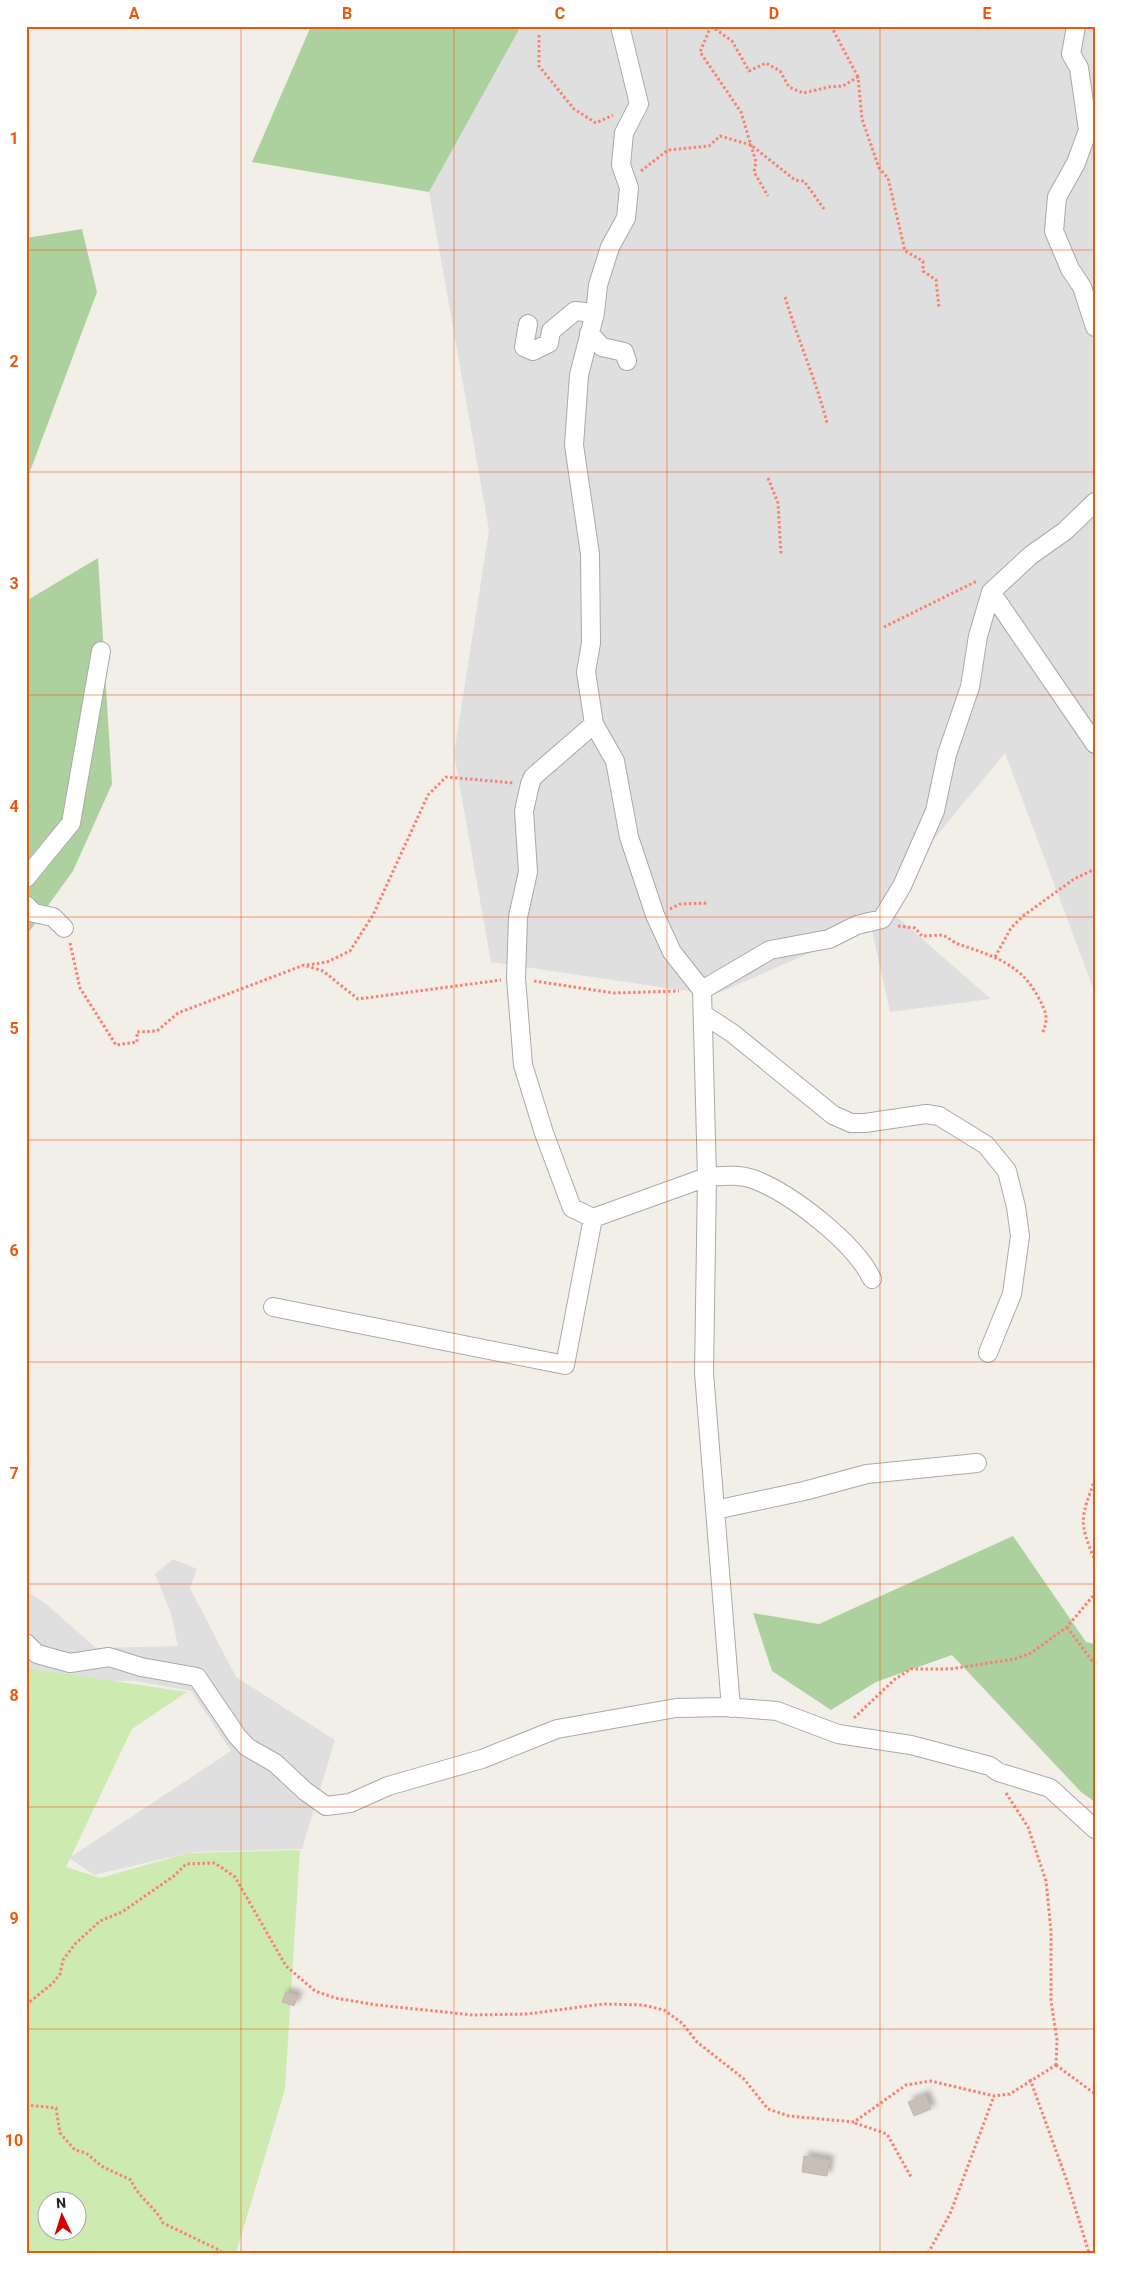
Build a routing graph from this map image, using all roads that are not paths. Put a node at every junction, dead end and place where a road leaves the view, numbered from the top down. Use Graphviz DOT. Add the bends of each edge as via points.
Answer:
graph roads {
  1 [pos="620,26"];
  2 [pos="1076,26"];
  3 [pos="595,313"];
  4 [pos="528,324"];
  5 [pos="1095,328"];
  6 [pos="589,333"];
  7 [pos="627,361"];
  8 [pos="1095,502"];
  9 [pos="991,592"];
  10 [pos="101,652"];
  11 [pos="594,724"];
  12 [pos="1095,744"];
  13 [pos="26,878"];
  14 [pos="26,905"];
  15 [pos="64,928"];
  16 [pos="702,990"];
  17 [pos="703,1014"];
  18 [pos="707,1177"];
  19 [pos="594,1218"];
  20 [pos="872,1279"];
  21 [pos="273,1306"];
  22 [pos="988,1353"];
  23 [pos="977,1463"];
  24 [pos="715,1510"];
  25 [pos="26,1643"];
  26 [pos="731,1708"];
  27 [pos="1095,1829"];
  1 -- 3 [label="street" via="639,104 624,133 621,165 629,188 626,218 610,247 598,285"];
  2 -- 5 [label="street" via="1071,54 1078,68 1088,130 1076,163 1057,197 1054,231 1070,269 1082,287"];
  3 -- 4 [label="street" via="575,311 551,331 550,342 534,351 524,347"];
  3 -- 6 [label="street"];
  6 -- 7 [label="street" via="602,346 624,352"];
  6 -- 11 [label="street" via="579,375 574,445 590,554 590,643 586,672"];
  8 -- 9 [label="street" via="1066,531 1031,555"];
  9 -- 12 [label="street"];
  9 -- 16 [label="street" via="978,636 970,687 947,754 936,811 917,855 882,919 857,925 829,939 770,950"];
  10 -- 13 [label="street" via="72,822"];
  11 -- 16 [label="street" via="615,761 629,837 655,915 672,952"];
  11 -- 19 [label="street" via="530,784 524,811 528,872 518,917 516,978 523,1065 544,1133 572,1208"];
  14 -- 15 [label="street" via="34,913 53,918"];
  16 -- 17 [label="street"];
  17 -- 18 [label="street"];
  17 -- 22 [label="street" via="732,1033 833,1115 851,1123 926,1114 939,1116 986,1145 1007,1171 1020,1236 1012,1294"];
  18 -- 19 [label="street"];
  18 -- 20 [label="street" via="752,1178 785,1195 844,1241 865,1264"];
  18 -- 24 [label="street" via="704,1373"];
  19 -- 21 [label="street" via="565,1365"];
  23 -- 24 [label="street" via="867,1474"];
  24 -- 26 [label="street"];
  25 -- 26 [label="street" via="37,1654 70,1663 110,1657 141,1667 197,1677 247,1747 275,1763 326,1806 350,1803 388,1786 482,1759 557,1729 676,1708"];
  26 -- 27 [label="street" via="777,1711 838,1734 911,1745 990,1766 998,1772 1050,1788"];
}
